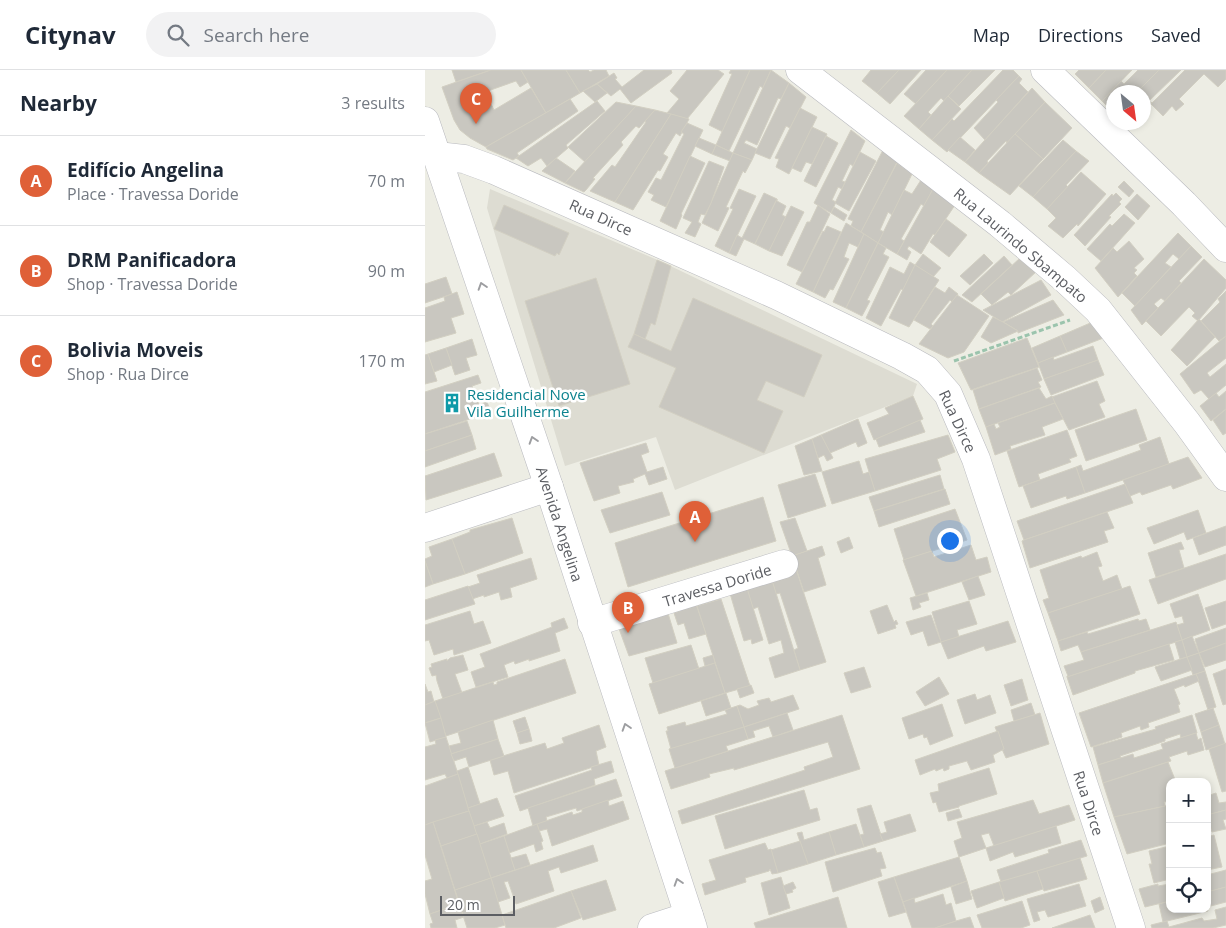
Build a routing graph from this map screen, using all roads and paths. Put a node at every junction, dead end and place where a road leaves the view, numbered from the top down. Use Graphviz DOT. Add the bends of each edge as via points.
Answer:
graph roads {
  1 [pos="800,70"];
  2 [pos="1045,70"];
  3 [pos="425,121"];
  4 [pos="437,156"];
  5 [pos="1226,248"];
  6 [pos="1098,310"];
  7 [pos="927,370"];
  8 [pos="1226,477"];
  9 [pos="549,487"];
  10 [pos="425,528"];
  11 [pos="783,564"];
  12 [pos="592,623"];
  13 [pos="691,922"];
  14 [pos="652,928"];
  15 [pos="1131,928"];
  1 -- 6 [label="street, Rua Laurindo Sbampato" via="1000,224"];
  2 -- 5 [label="street"];
  3 -- 4 [label="street, Avenida Angelina"];
  4 -- 7 [label="street, Rua Dirce" via="464,159 493,170 776,295"];
  9 -- 4 [label="street, Avenida Angelina, one-way"];
  6 -- 7 [label="path"];
  6 -- 8 [label="street, Rua Laurindo Sbampato"];
  7 -- 15 [label="street, Rua Dirce" via="948,394 976,459"];
  9 -- 10 [label="street"];
  9 -- 12 [label="street, Avenida Angelina"];
  11 -- 12 [label="street, Travessa Doride"];
  13 -- 12 [label="street, Avenida Angelina, one-way"];
  13 -- 14 [label="street"];
}
